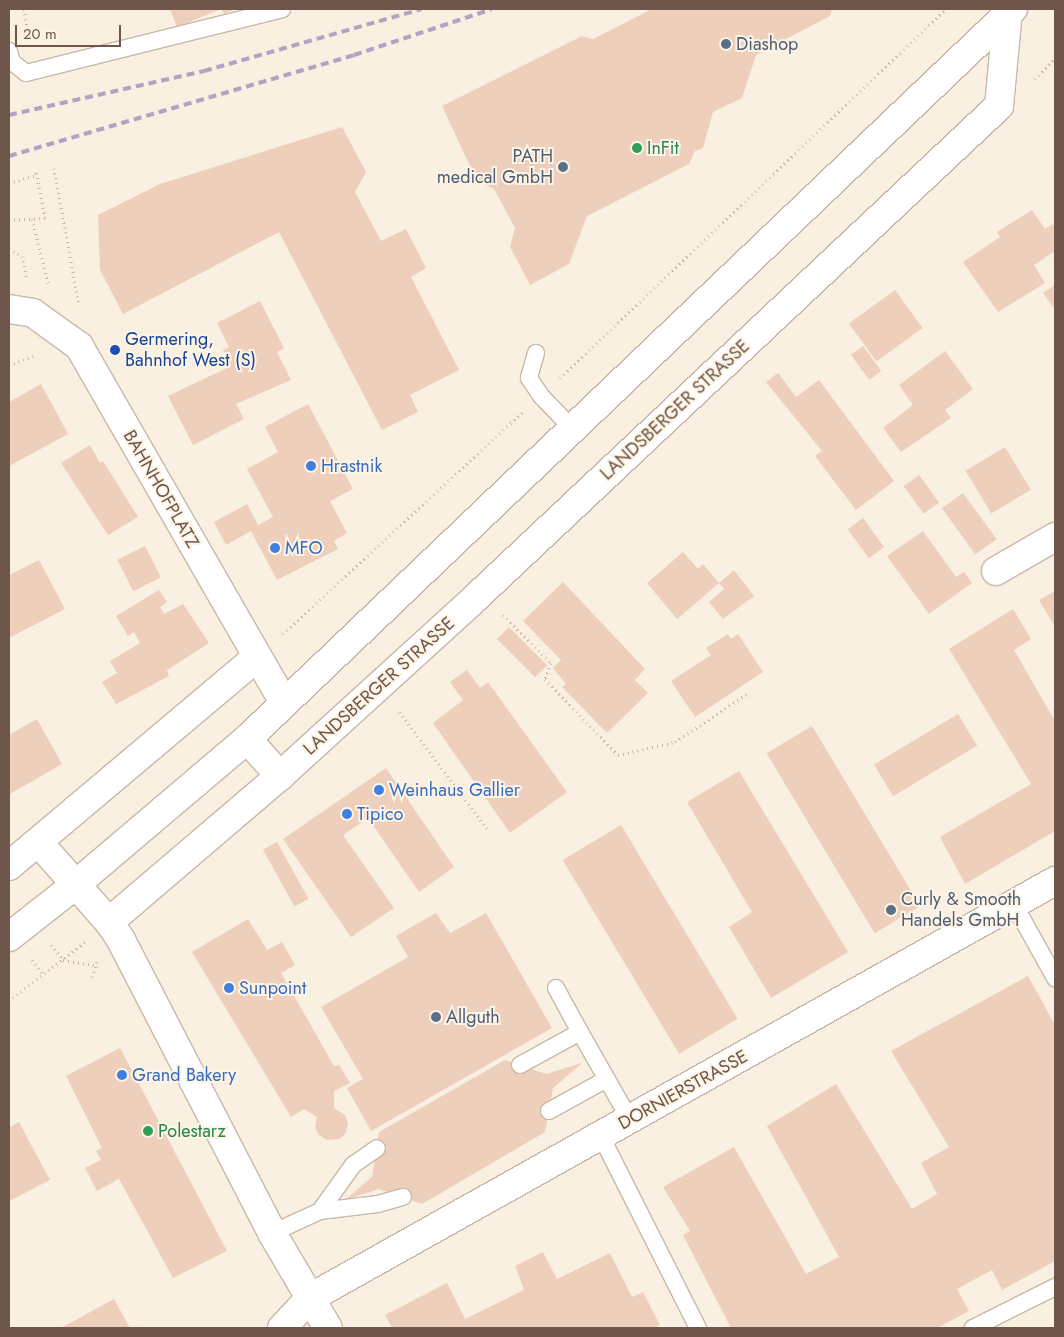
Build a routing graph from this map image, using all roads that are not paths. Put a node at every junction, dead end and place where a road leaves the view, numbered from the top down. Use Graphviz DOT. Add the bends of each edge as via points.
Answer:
graph roads {
  1 [pos="282,9"];
  2 [pos="1011,10"];
  3 [pos="9,52"];
  4 [pos="9,309"];
  5 [pos="536,353"];
  6 [pos="572,428"];
  7 [pos="1055,537"];
  8 [pos="996,571"];
  9 [pos="257,658"];
  10 [pos="284,702"];
  11 [pos="246,739"];
  12 [pos="280,776"];
  13 [pos="39,843"];
  14 [pos="9,866"];
  15 [pos="1055,881"];
  16 [pos="75,885"];
  17 [pos="1014,904"];
  18 [pos="109,922"];
  19 [pos="9,937"];
  20 [pos="1055,978"];
  21 [pos="556,988"];
  22 [pos="580,1032"];
  23 [pos="520,1065"];
  24 [pos="607,1079"];
  25 [pos="549,1111"];
  26 [pos="630,1120"];
  27 [pos="602,1136"];
  28 [pos="377,1148"];
  29 [pos="403,1196"];
  30 [pos="320,1211"];
  31 [pos="272,1234"];
  32 [pos="1055,1287"];
  33 [pos="310,1298"];
  34 [pos="282,1328"];
  35 [pos="328,1328"];
  36 [pos="698,1328"];
  37 [pos="972,1328"];
  1 -- 3 [label="lane" via="26,73 12,62"];
  2 -- 6 [label="street, LANDSBERGER STRASSE"];
  2 -- 12 [label="street, LANDSBERGER STRASSE" via="999,106 481,593"];
  4 -- 9 [label="street, BAHNHOFPLATZ" via="33,313 79,346"];
  5 -- 6 [label="lane" via="529,378 541,396"];
  6 -- 10 [label="street, LANDSBERGER STRASSE"];
  7 -- 8 [label="street"];
  9 -- 10 [label="street, BAHNHOFPLATZ"];
  9 -- 13 [label="street"];
  10 -- 11 [label="street, LANDSBERGER STRASSE"];
  11 -- 12 [label="street"];
  11 -- 16 [label="street, LANDSBERGER STRASSE"];
  12 -- 18 [label="street, LANDSBERGER STRASSE"];
  13 -- 14 [label="street"];
  13 -- 16 [label="street"];
  15 -- 17 [label="street, DORNIERSTRASSE"];
  16 -- 18 [label="street"];
  16 -- 19 [label="street, LANDSBERGER STRASSE"];
  17 -- 20 [label="lane"];
  17 -- 26 [label="street, DORNIERSTRASSE"];
  18 -- 31 [label="street" via="143,981"];
  21 -- 22 [label="lane"];
  22 -- 23 [label="lane"];
  22 -- 24 [label="lane"];
  24 -- 25 [label="lane"];
  24 -- 26 [label="lane"];
  26 -- 27 [label="street, DORNIERSTRASSE"];
  27 -- 33 [label="street, DORNIERSTRASSE"];
  27 -- 36 [label="lane"];
  28 -- 30 [label="lane" via="353,1165"];
  29 -- 30 [label="lane" via="378,1204"];
  30 -- 31 [label="lane"];
  31 -- 33 [label="street"];
  32 -- 37 [label="lane"];
  33 -- 34 [label="street, DORNIERSTRASSE"];
  33 -- 35 [label="street"];
}
